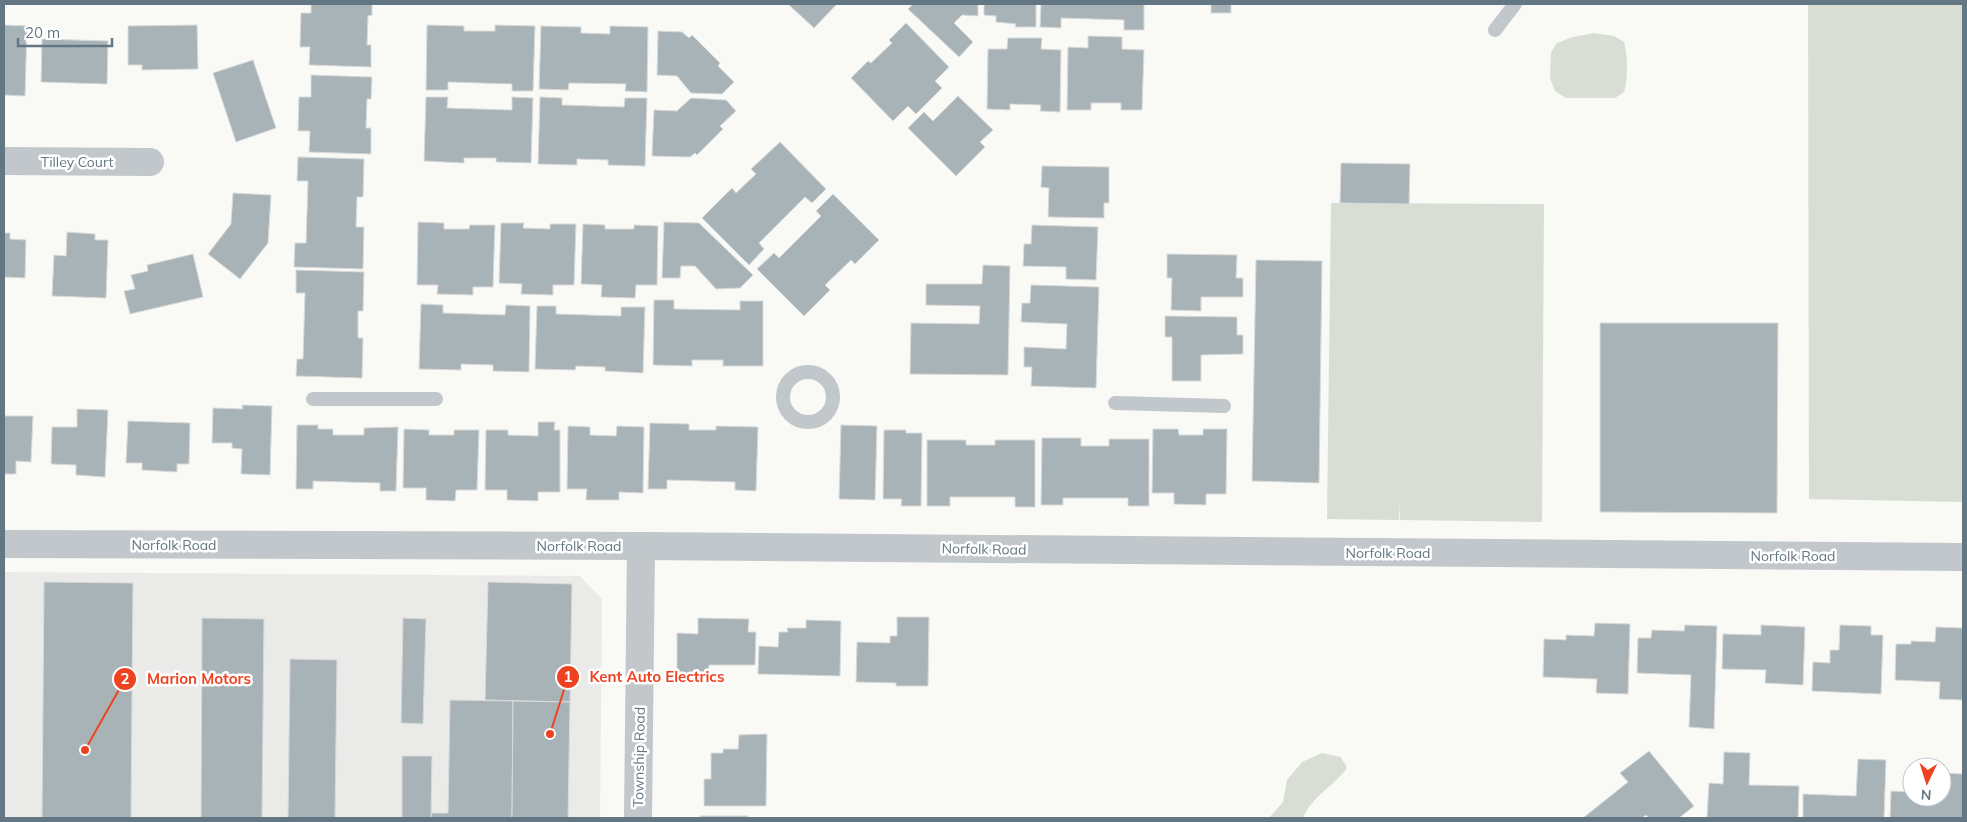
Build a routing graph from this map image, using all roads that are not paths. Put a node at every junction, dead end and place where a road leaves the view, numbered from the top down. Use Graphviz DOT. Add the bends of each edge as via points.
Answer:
graph roads {
  1 [pos="1514,4"];
  2 [pos="1495,30"];
  3 [pos="4,161"];
  4 [pos="150,162"];
  5 [pos="313,399"];
  6 [pos="436,400"];
  7 [pos="1115,403"];
  8 [pos="1224,406"];
  9 [pos="4,544"];
  10 [pos="641,546"];
  11 [pos="1963,557"];
  12 [pos="638,818"];
  1 -- 2 [label="lane"];
  3 -- 4 [label="street, Tilley Court"];
  5 -- 6 [label="lane"];
  7 -- 8 [label="lane"];
  9 -- 10 [label="street, Norfolk Road"];
  10 -- 11 [label="street, Norfolk Road"];
  10 -- 12 [label="street, Township Road"];
}
